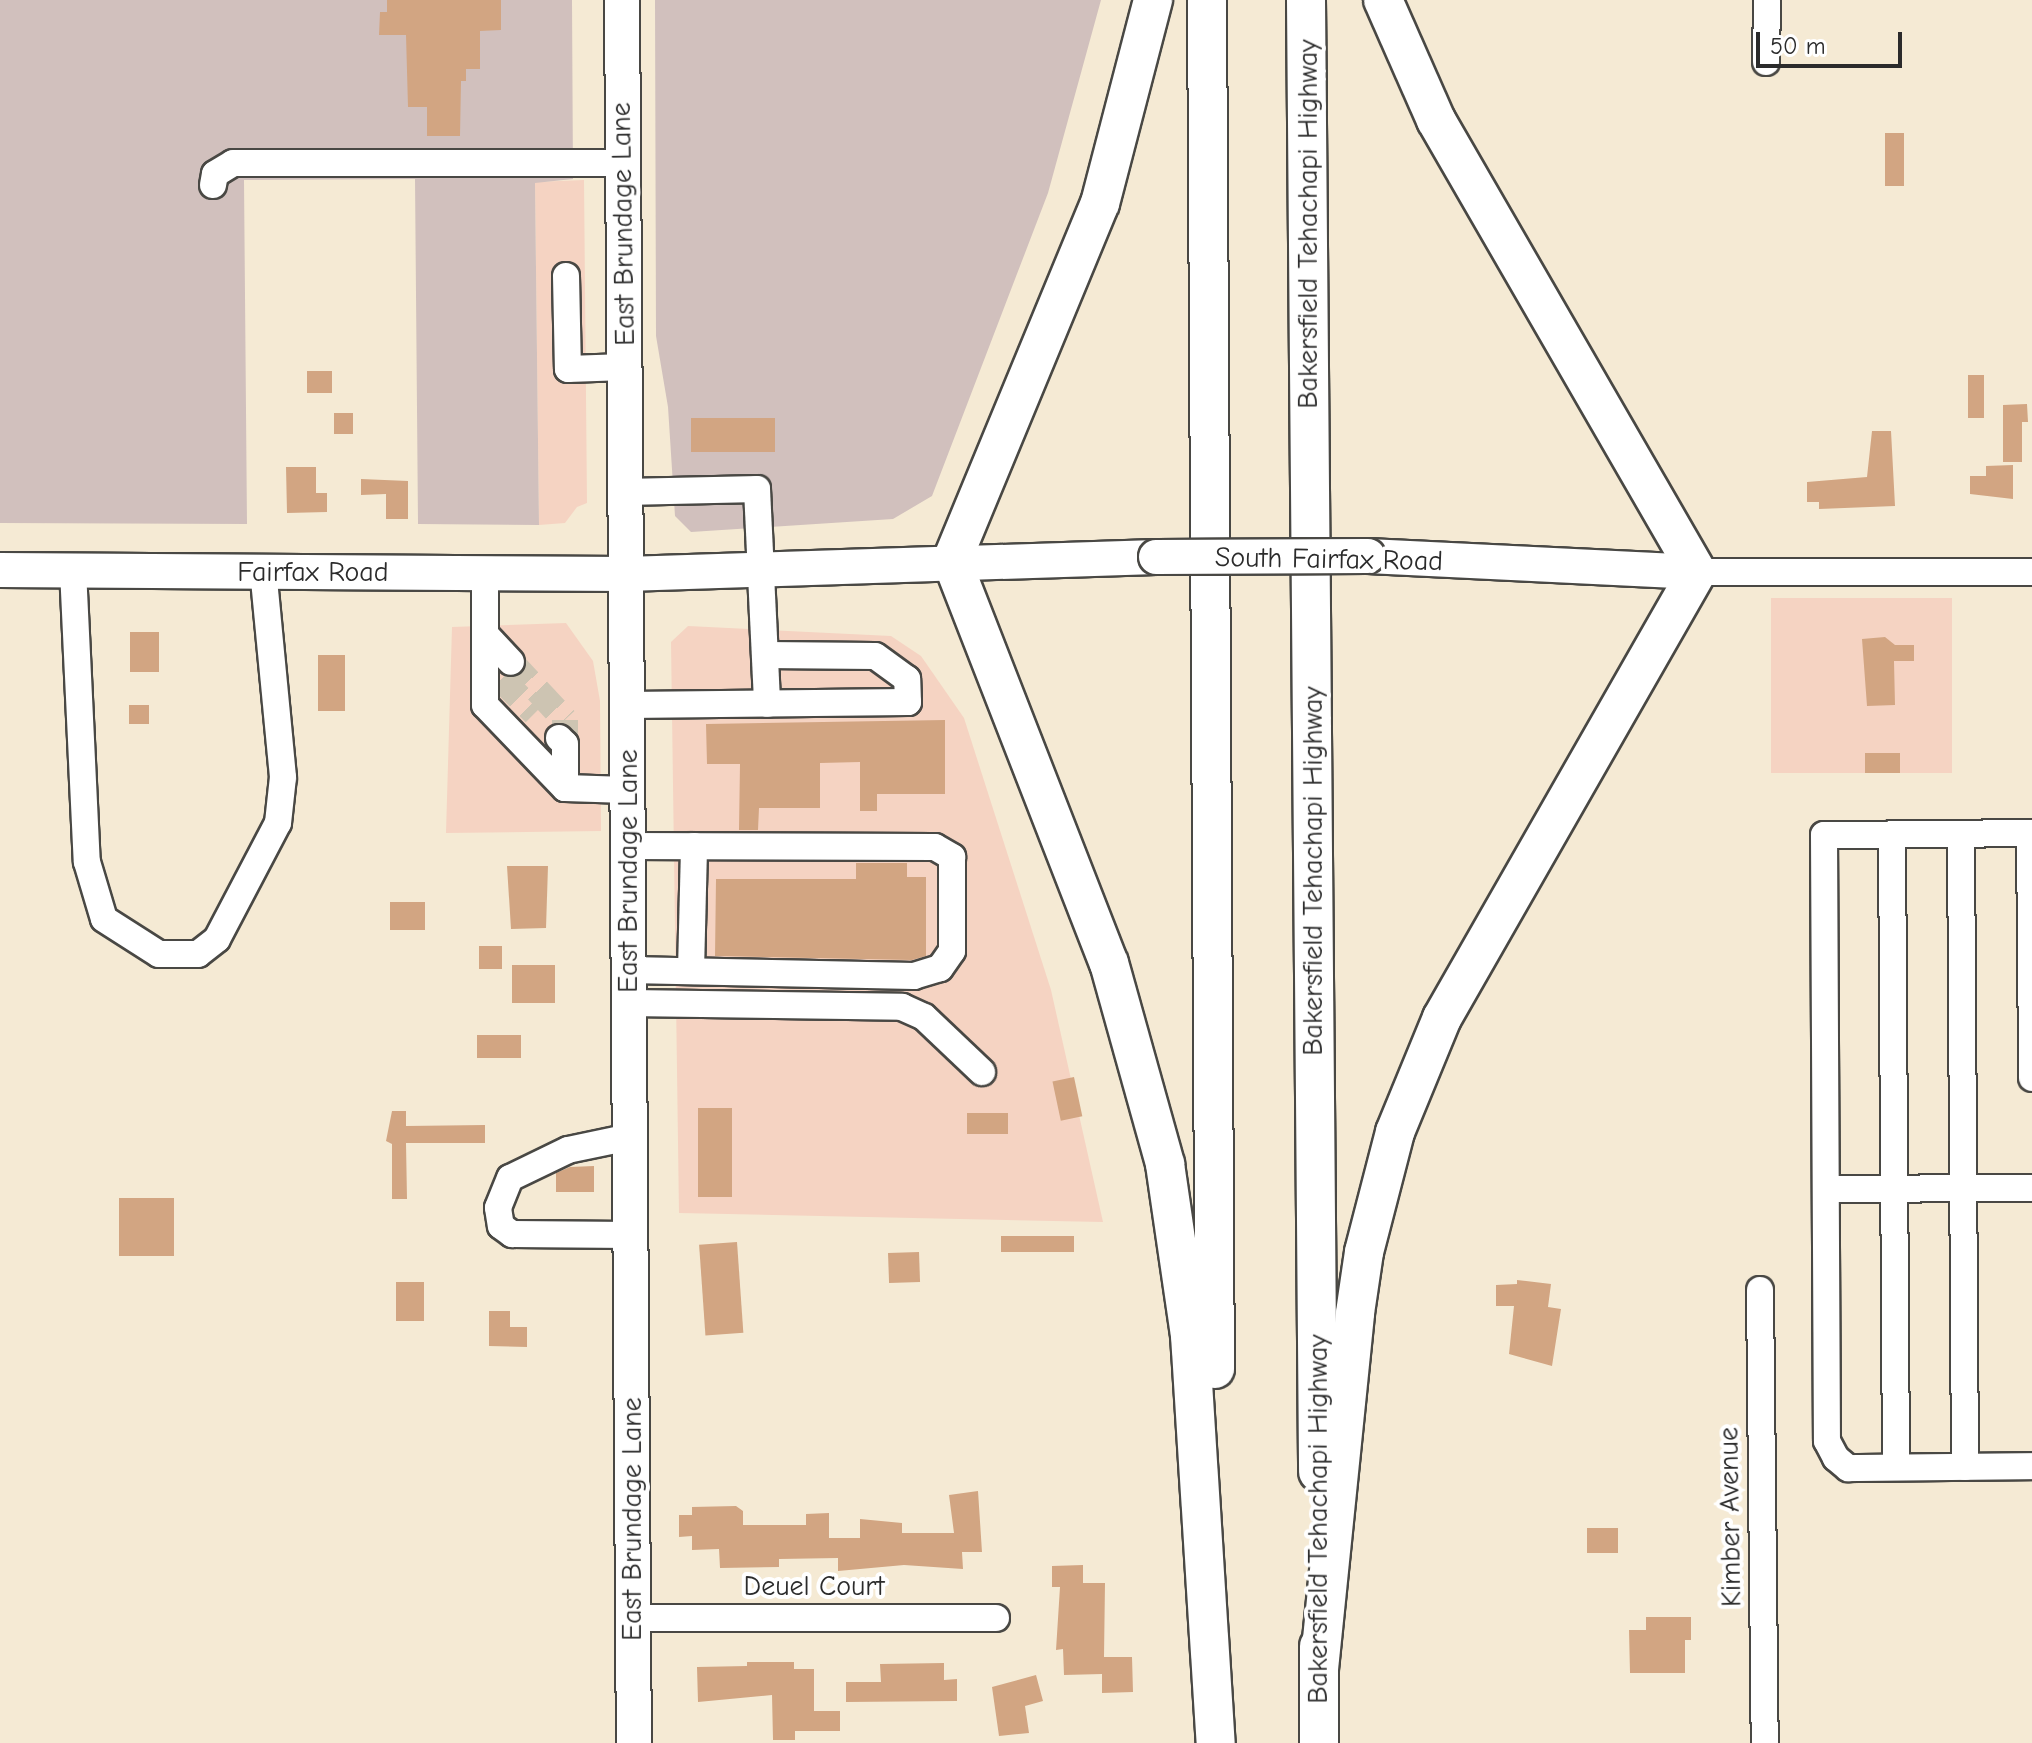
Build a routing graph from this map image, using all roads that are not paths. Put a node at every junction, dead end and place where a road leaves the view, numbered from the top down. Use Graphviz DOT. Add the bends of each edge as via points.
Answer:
graph roads {
  1 [pos="622,0"];
  2 [pos="1153,0"];
  3 [pos="1207,0"];
  4 [pos="1306,0"];
  5 [pos="1383,0"];
  6 [pos="1767,0"];
  7 [pos="1766,62"];
  8 [pos="623,163"];
  9 [pos="213,185"];
  10 [pos="566,276"];
  11 [pos="625,367"];
  12 [pos="626,492"];
  13 [pos="952,561"];
  14 [pos="761,567"];
  15 [pos="0,570"];
  16 [pos="73,570"];
  17 [pos="263,571"];
  18 [pos="1697,572"];
  19 [pos="2032,572"];
  20 [pos="485,573"];
  21 [pos="626,574"];
  22 [pos="765,655"];
  23 [pos="767,704"];
  24 [pos="627,705"];
  25 [pos="563,739"];
  26 [pos="565,788"];
  27 [pos="627,790"];
  28 [pos="2031,833"];
  29 [pos="1892,834"];
  30 [pos="1961,834"];
  31 [pos="628,846"];
  32 [pos="694,846"];
  33 [pos="691,971"];
  34 [pos="629,986"];
  35 [pos="982,1072"];
  36 [pos="2032,1078"];
  37 [pos="630,1137"];
  38 [pos="1963,1188"];
  39 [pos="2032,1188"];
  40 [pos="1826,1189"];
  41 [pos="1894,1189"];
  42 [pos="631,1235"];
  43 [pos="1760,1290"];
  44 [pos="2032,1466"];
  45 [pos="1896,1467"];
  46 [pos="1965,1467"];
  47 [pos="633,1618"];
  48 [pos="996,1618"];
  49 [pos="1319,1669"];
  50 [pos="634,1743"];
  51 [pos="1217,1743"];
  52 [pos="1319,1743"];
  53 [pos="1765,1743"];
  1 -- 8 [label="main road, East Brundage Lane"];
  2 -- 13 [label="highway" via="1100,203"];
  3 -- 51 [label="highway"];
  4 -- 49 [label="highway, Bakersfield Tehachapi Highway"];
  5 -- 18 [label="highway" via="1436,120"];
  6 -- 7 [label="street"];
  8 -- 9 [label="street" via="233,163 215,174"];
  8 -- 11 [label="main road, East Brundage Lane"];
  10 -- 11 [label="street" via="568,369"];
  11 -- 12 [label="main road, East Brundage Lane"];
  12 -- 14 [label="street" via="757,489"];
  12 -- 21 [label="main road, East Brundage Lane"];
  13 -- 14 [label="main road, South Fairfax Road"];
  13 -- 18 [label="main road, South Fairfax Road, bridge" via="1368,556"];
  13 -- 51 [label="highway" via="1109,963 1165,1164 1190,1335"];
  14 -- 21 [label="main road, South Fairfax Road"];
  14 -- 22 [label="street"];
  15 -- 16 [label="main road, Fairfax Road"];
  16 -- 17 [label="main road, Fairfax Road"];
  16 -- 17 [label="street" via="87,862 104,919 159,954 198,954 217,939 278,823 283,777"];
  17 -- 20 [label="main road, Fairfax Road"];
  18 -- 19 [label="street, South Fairfax Road"];
  18 -- 49 [label="highway" via="1442,1018 1395,1132 1371,1221 1355,1313"];
  20 -- 21 [label="main road, Fairfax Road"];
  20 -- 26 [label="street" via="485,634 499,667 485,705"];
  21 -- 24 [label="main road, East Brundage Lane"];
  22 -- 23 [label="street"];
  22 -- 23 [label="street" via="875,656 907,679 908,702"];
  23 -- 24 [label="street"];
  24 -- 27 [label="main road, East Brundage Lane"];
  25 -- 26 [label="street"];
  26 -- 27 [label="street"];
  27 -- 31 [label="main road, East Brundage Lane"];
  28 -- 30 [label="street"];
  28 -- 36 [label="street"];
  29 -- 30 [label="street"];
  29 -- 40 [label="street" via="1824,835"];
  29 -- 41 [label="street"];
  30 -- 38 [label="street"];
  31 -- 32 [label="street"];
  31 -- 34 [label="main road, East Brundage Lane"];
  32 -- 33 [label="street"];
  32 -- 33 [label="street" via="935,847 952,857 952,951 940,968 914,976"];
  33 -- 34 [label="street"];
  34 -- 35 [label="street" via="902,1007 924,1017"];
  34 -- 37 [label="main road, East Brundage Lane"];
  37 -- 42 [label="main road, East Brundage Lane"];
  37 -- 42 [label="street" via="568,1150 510,1178 498,1208 501,1226 512,1234"];
  38 -- 39 [label="street"];
  38 -- 41 [label="street"];
  38 -- 46 [label="street"];
  40 -- 41 [label="street"];
  40 -- 45 [label="street" via="1827,1441 1848,1468"];
  41 -- 45 [label="street"];
  42 -- 47 [label="main road, East Brundage Lane"];
  43 -- 53 [label="street, Kimber Avenue"];
  44 -- 46 [label="street"];
  45 -- 46 [label="street"];
  47 -- 48 [label="street, Deuel Court"];
  47 -- 50 [label="main road, East Brundage Lane"];
  49 -- 52 [label="highway, Bakersfield Tehachapi Highway"];
}
